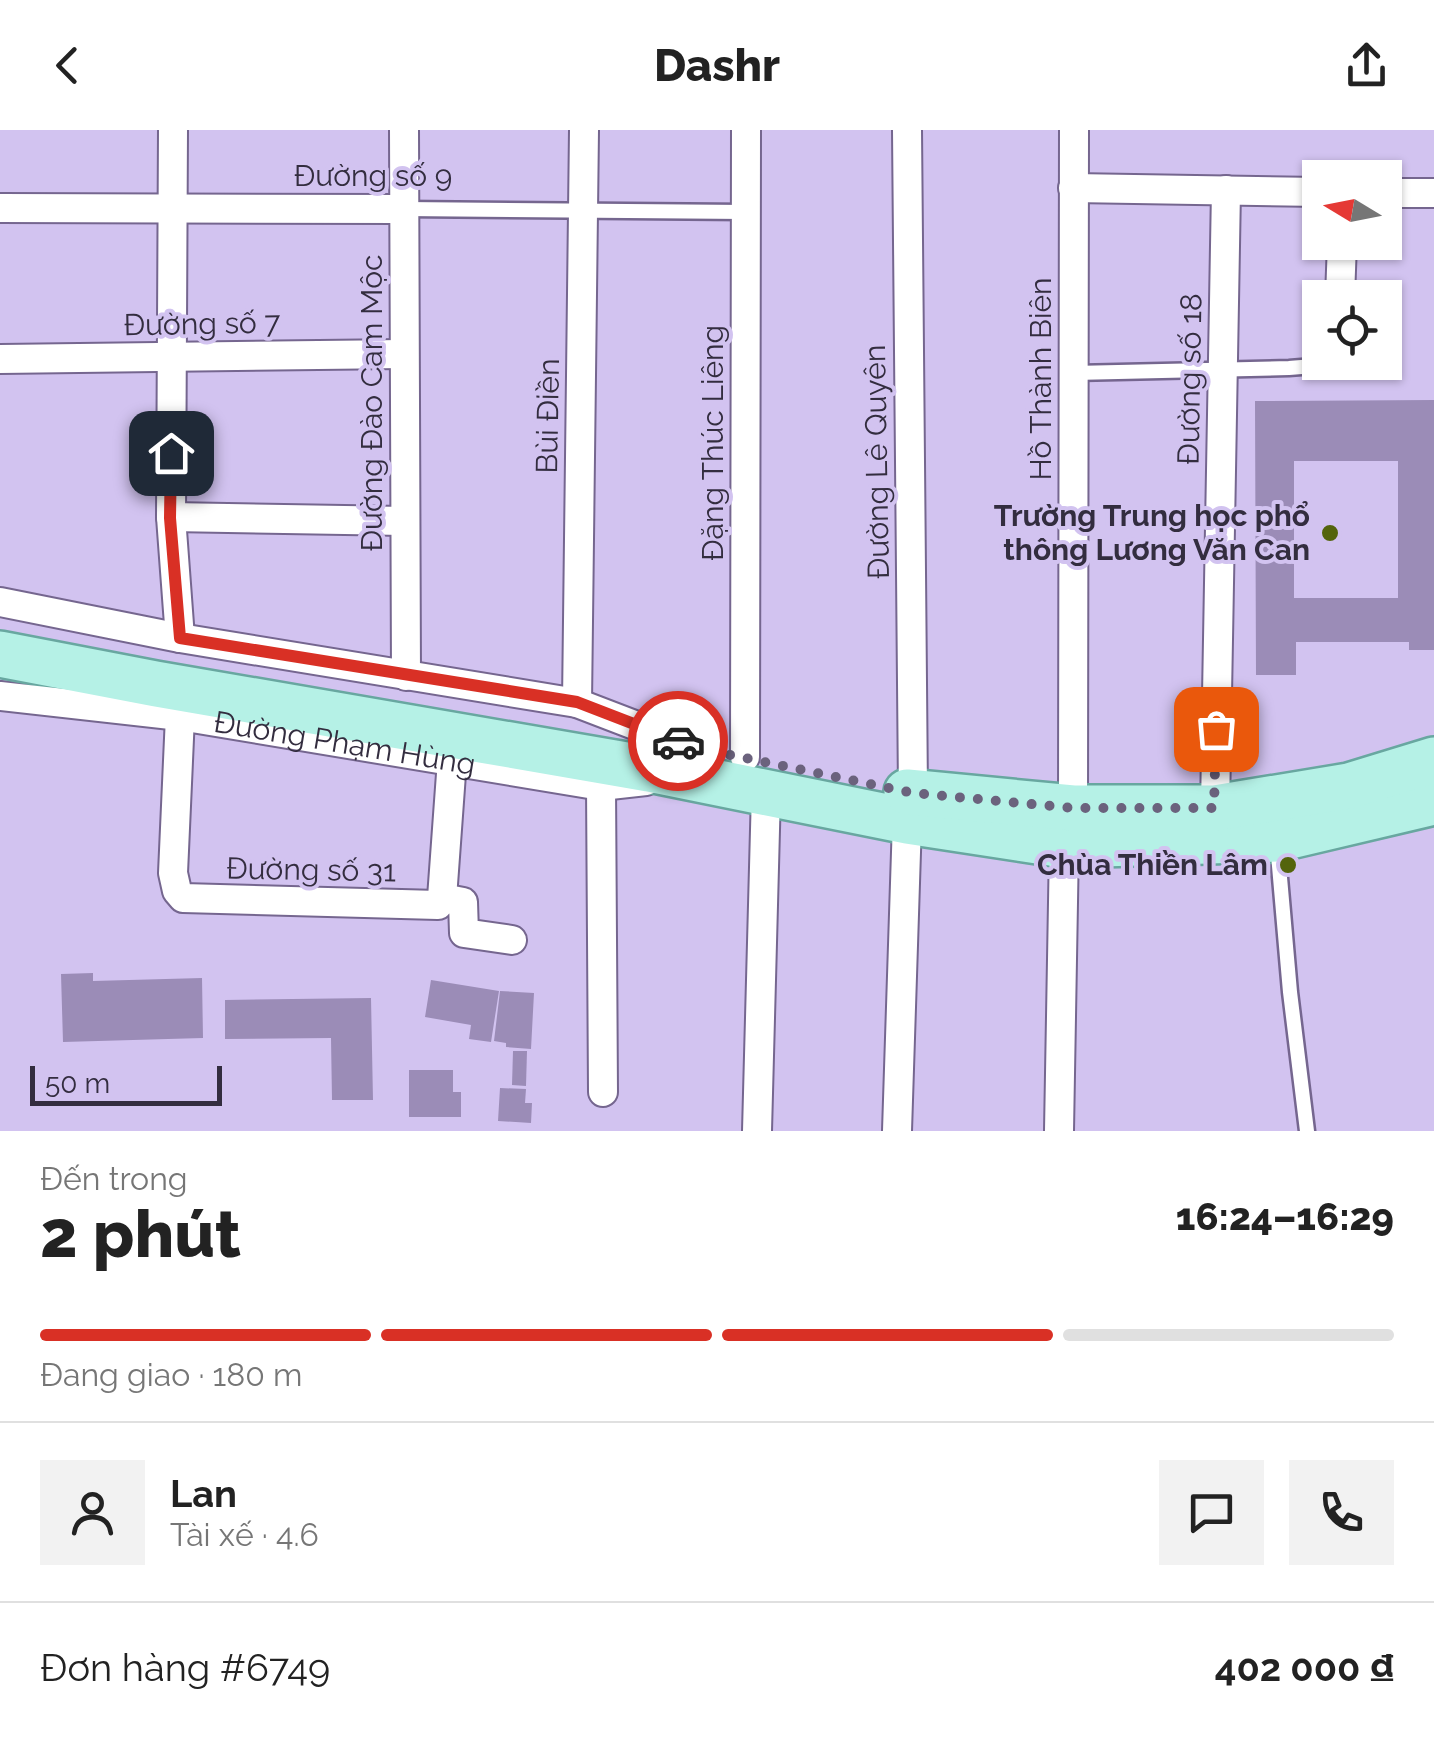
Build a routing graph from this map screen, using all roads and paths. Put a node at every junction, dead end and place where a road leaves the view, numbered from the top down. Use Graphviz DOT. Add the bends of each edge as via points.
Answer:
graph roads {
  1 [pos="173,130"];
  2 [pos="404,130"];
  3 [pos="584,130"];
  4 [pos="746,130"];
  5 [pos="906,130"];
  6 [pos="1074,130"];
  7 [pos="1073,188"];
  8 [pos="1226,190"];
  9 [pos="1302,192"];
  10 [pos="1402,193"];
  11 [pos="1434,194"];
  12 [pos="0,208"];
  13 [pos="174,208"];
  14 [pos="404,208"];
  15 [pos="583,210"];
  16 [pos="746,212"];
  17 [pos="404,354"];
  18 [pos="172,357"];
  19 [pos="0,359"];
  20 [pos="1302,367"];
  21 [pos="1223,370"];
  22 [pos="1074,373"];
  23 [pos="170,518"];
  24 [pos="405,521"];
  25 [pos="0,602"];
  26 [pos="0,630"];
  27 [pos="180,638"];
  28 [pos="0,654"];
  29 [pos="406,676"];
  30 [pos="0,696"];
  31 [pos="577,702"];
  32 [pos="180,716"];
  33 [pos="672,759"];
  34 [pos="452,760"];
  35 [pos="1434,760"];
  36 [pos="756,774"];
  37 [pos="601,786"];
  38 [pos="1434,802"];
  39 [pos="910,807"];
  40 [pos="1214,808"];
  41 [pos="1068,826"];
  42 [pos="1277,839"];
  43 [pos="442,898"];
  44 [pos="512,940"];
  45 [pos="604,1092"];
  46 [pos="758,1131"];
  47 [pos="897,1131"];
  48 [pos="1059,1131"];
  49 [pos="1307,1131"];
  1 -- 13 [label="street"];
  2 -- 14 [label="street, Đường Đào Cam Mộc"];
  3 -- 15 [label="street, Bùi Điền"];
  4 -- 16 [label="street, Đặng Thúc Liêng"];
  5 -- 39 [label="street, Đường Lê Quyên"];
  6 -- 7 [label="street, Hồ Thành Biên"];
  7 -- 8 [label="street"];
  7 -- 22 [label="street, Hồ Thành Biên"];
  8 -- 9 [label="street"];
  8 -- 21 [label="street, Đường số 18"];
  10 -- 11 [label="street"];
  12 -- 13 [label="street, Đường số 9"];
  13 -- 14 [label="street, Đường số 9"];
  13 -- 18 [label="street"];
  14 -- 15 [label="lane, Đường số 9"];
  14 -- 17 [label="street, Đường Đào Cam Mộc"];
  15 -- 16 [label="lane, Đường số 9"];
  15 -- 31 [label="street, Bùi Điền"];
  16 -- 36 [label="street, Đặng Thúc Liêng"];
  17 -- 18 [label="street, Đường số 7"];
  17 -- 24 [label="street, Đường Đào Cam Mộc"];
  18 -- 19 [label="street, Đường số 7"];
  18 -- 23 [label="street"];
  20 -- 21 [label="lane"];
  21 -- 22 [label="lane"];
  21 -- 40 [label="street, Đường số 18"];
  22 -- 41 [label="street, Hồ Thành Biên"];
  23 -- 24 [label="street"];
  23 -- 27 [label="street"];
  24 -- 29 [label="street, Đường Đào Cam Mộc"];
  25 -- 27 [label="street, Đường Phạm Hùng"];
  26 -- 33 [label="main road"];
  27 -- 29 [label="street, Đường Phạm Hùng"];
  28 -- 33 [label="main road" via="156,684"];
  29 -- 31 [label="street, Đường Phạm Hùng"];
  30 -- 32 [label="street, Đường Phạm Hùng"];
  31 -- 33 [label="street, Đường Phạm Hùng"];
  32 -- 34 [label="street, Đường Phạm Hùng"];
  32 -- 43 [label="street, Đường số 31" via="174,873 184,898 438,905"];
  33 -- 36 [label="main road, Đường Phạm Hùng"];
  33 -- 37 [label="street, Đường Phạm Hùng"];
  34 -- 37 [label="street, Đường Phạm Hùng"];
  34 -- 43 [label="street"];
  35 -- 40 [label="main road, Đường Phạm Hùng" via="1349,786"];
  36 -- 39 [label="main road, Đường Phạm Hùng"];
  36 -- 46 [label="street, Đặng Thúc Liêng"];
  37 -- 45 [label="street"];
  38 -- 42 [label="main road, Đường Phạm Hùng"];
  39 -- 41 [label="main road, Đường Phạm Hùng"];
  39 -- 47 [label="street, Đường Lê Quyên"];
  40 -- 41 [label="main road, Đường Phạm Hùng"];
  41 -- 42 [label="main road, Đường Phạm Hùng"];
  41 -- 48 [label="street, Hồ Thành Biên"];
  42 -- 49 [label="lane"];
  43 -- 44 [label="street" via="463,902 464,933"];
}
